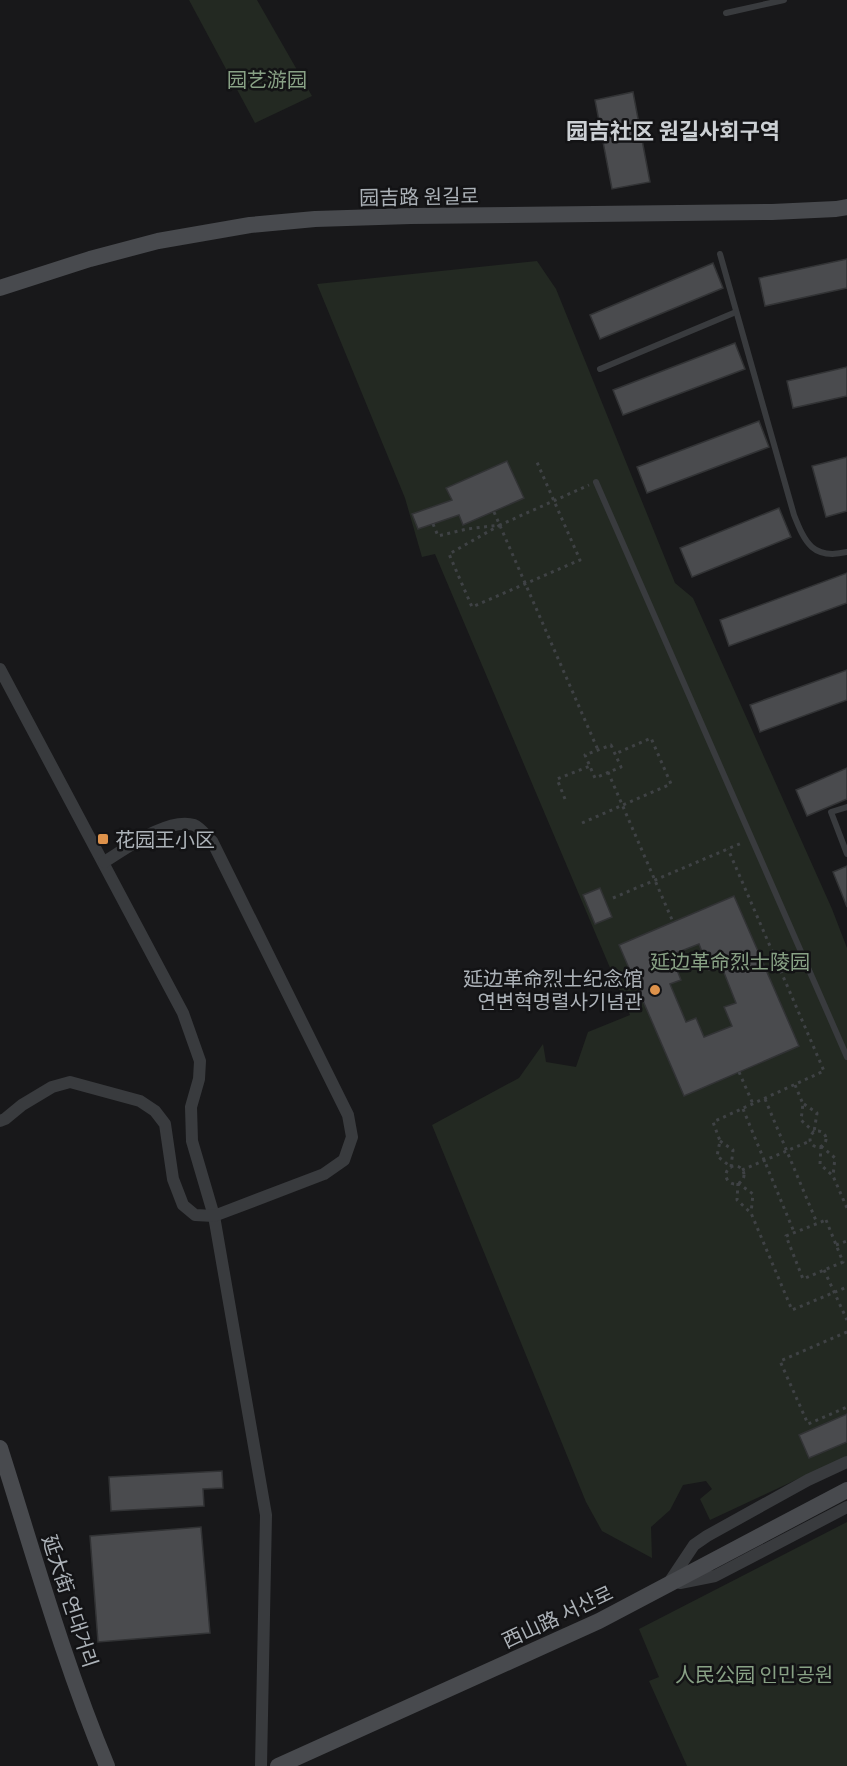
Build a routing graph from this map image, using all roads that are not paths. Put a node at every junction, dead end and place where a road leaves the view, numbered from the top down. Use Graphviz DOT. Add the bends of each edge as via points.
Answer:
graph roads {
  1 [pos="784,0"];
  2 [pos="726,13"];
  3 [pos="847,207"];
  4 [pos="720,254"];
  5 [pos="0,288"];
  6 [pos="736,312"];
  7 [pos="600,369"];
  8 [pos="596,482"];
  9 [pos="847,552"];
  10 [pos="0,669"];
  11 [pos="847,807"];
  12 [pos="847,854"];
  13 [pos="104,861"];
  14 [pos="847,1057"];
  15 [pos="0,1121"];
  16 [pos="214,1215"];
  17 [pos="0,1448"];
  18 [pos="847,1462"];
  19 [pos="847,1490"];
  20 [pos="847,1507"];
  21 [pos="667,1586"];
  22 [pos="107,1766"];
  23 [pos="261,1766"];
  24 [pos="278,1766"];
  1 -- 2 [label="lane"];
  3 -- 5 [label="street, 园吉路 원길로" via="772,212 411,216 261,224 158,241"];
  4 -- 6 [label="lane"];
  6 -- 7 [label="lane"];
  6 -- 9 [label="lane" via="801,533 809,546 819,552"];
  8 -- 14 [label="lane"];
  10 -- 13 [label="street"];
  11 -- 12 [label="lane" via="831,812"];
  13 -- 16 [label="street" via="183,1013 200,1061 191,1107 192,1141"];
  13 -- 16 [label="street" via="164,827 181,823 197,826 212,841 348,1115 352,1137 344,1160 324,1174"];
  15 -- 16 [label="street" via="52,1088 70,1082 140,1101 165,1124 173,1179 183,1205 195,1215"];
  16 -- 23 [label="street" via="266,1515"];
  17 -- 22 [label="street, 延大街 연대거리" via="58,1632"];
  18 -- 21 [label="street" via="707,1536 694,1545"];
  19 -- 21 [label="street, 西山路 서산로"];
  20 -- 21 [label="street" via="715,1576"];
  21 -- 24 [label="street, 西山路 서산로"];
}
